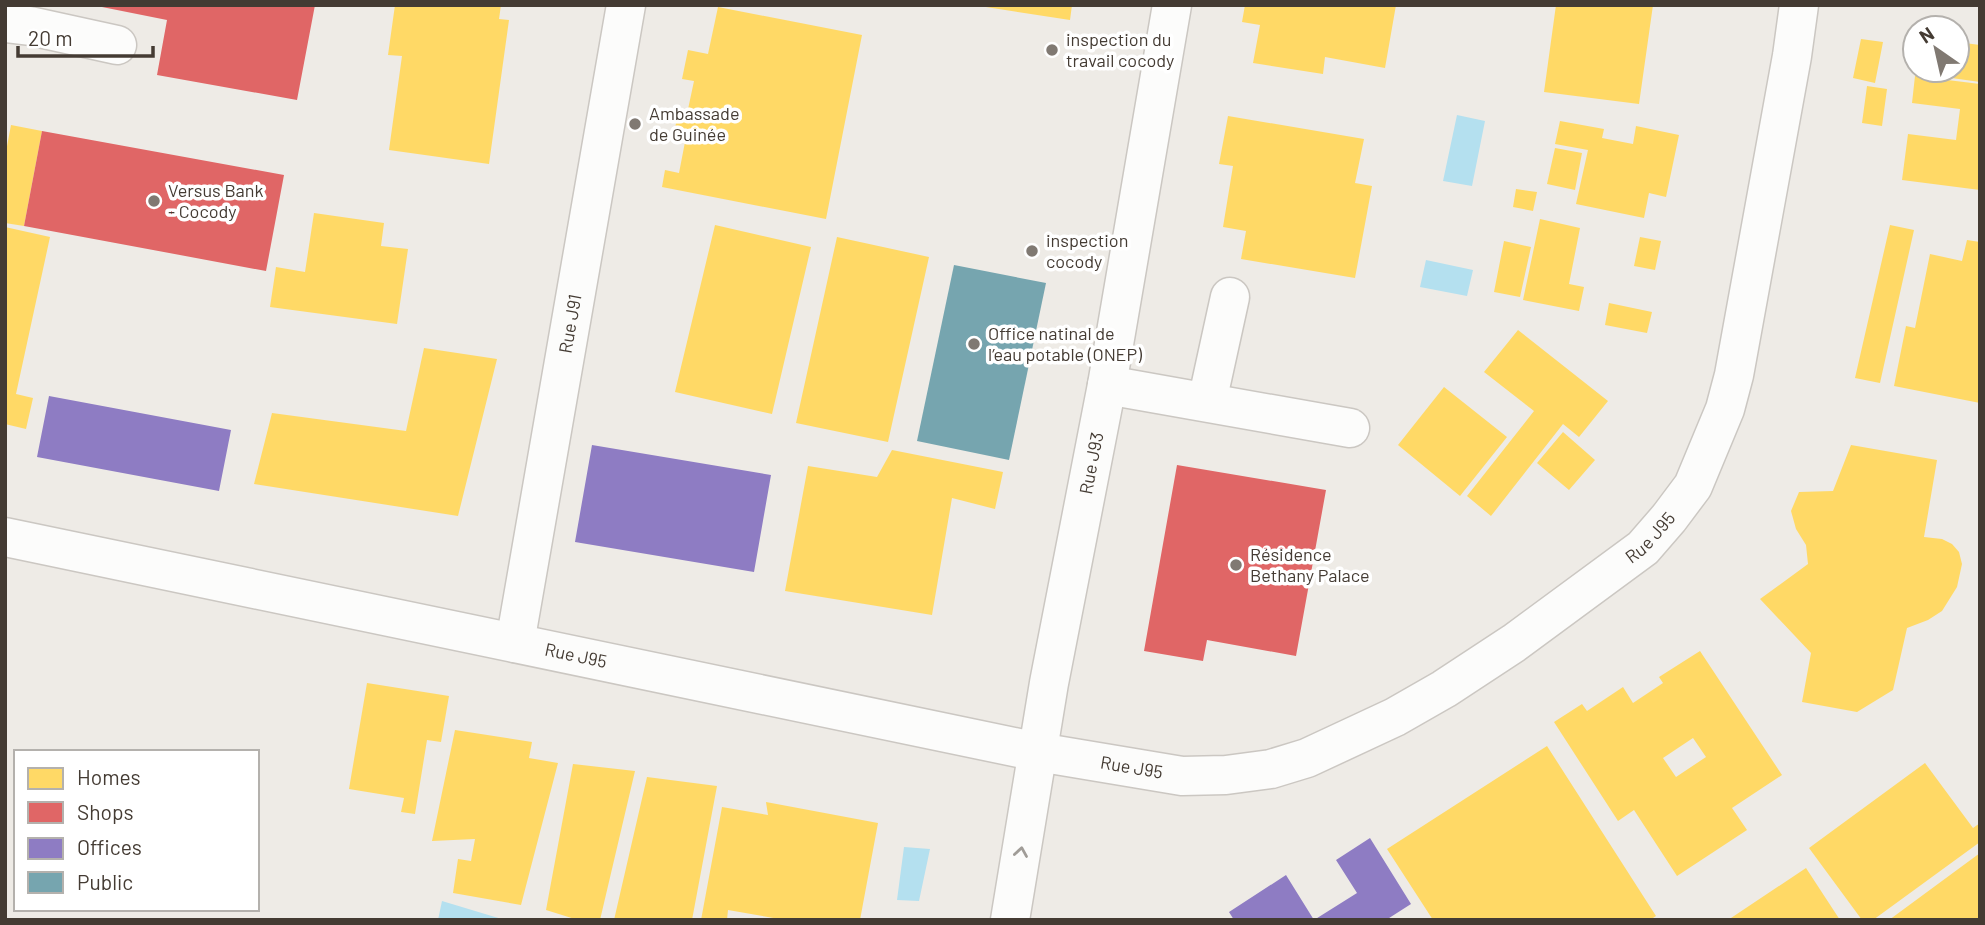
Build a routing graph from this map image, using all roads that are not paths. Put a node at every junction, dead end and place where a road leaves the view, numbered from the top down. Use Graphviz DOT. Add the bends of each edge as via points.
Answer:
graph roads {
  1 [pos="626,5"];
  2 [pos="1172,5"];
  3 [pos="1799,5"];
  4 [pos="5,23"];
  5 [pos="117,45"];
  6 [pos="1230,296"];
  7 [pos="1107,385"];
  8 [pos="1207,402"];
  9 [pos="1350,428"];
  10 [pos="5,537"];
  11 [pos="515,643"];
  12 [pos="1038,752"];
  13 [pos="1010,920"];
  1 -- 11 [label="street, Rue J91"];
  2 -- 7 [label="street, Rue J93"];
  3 -- 12 [label="street, Rue J95" via="1726,409 1693,486 1643,548 1444,689 1307,758 1271,769 1182,776"];
  4 -- 5 [label="street"];
  6 -- 8 [label="street"];
  7 -- 8 [label="street"];
  7 -- 12 [label="street, Rue J93"];
  8 -- 9 [label="street"];
  10 -- 11 [label="street, Rue J95"];
  11 -- 12 [label="street, Rue J95"];
  13 -- 12 [label="street, Rue J93, one-way"];
}
